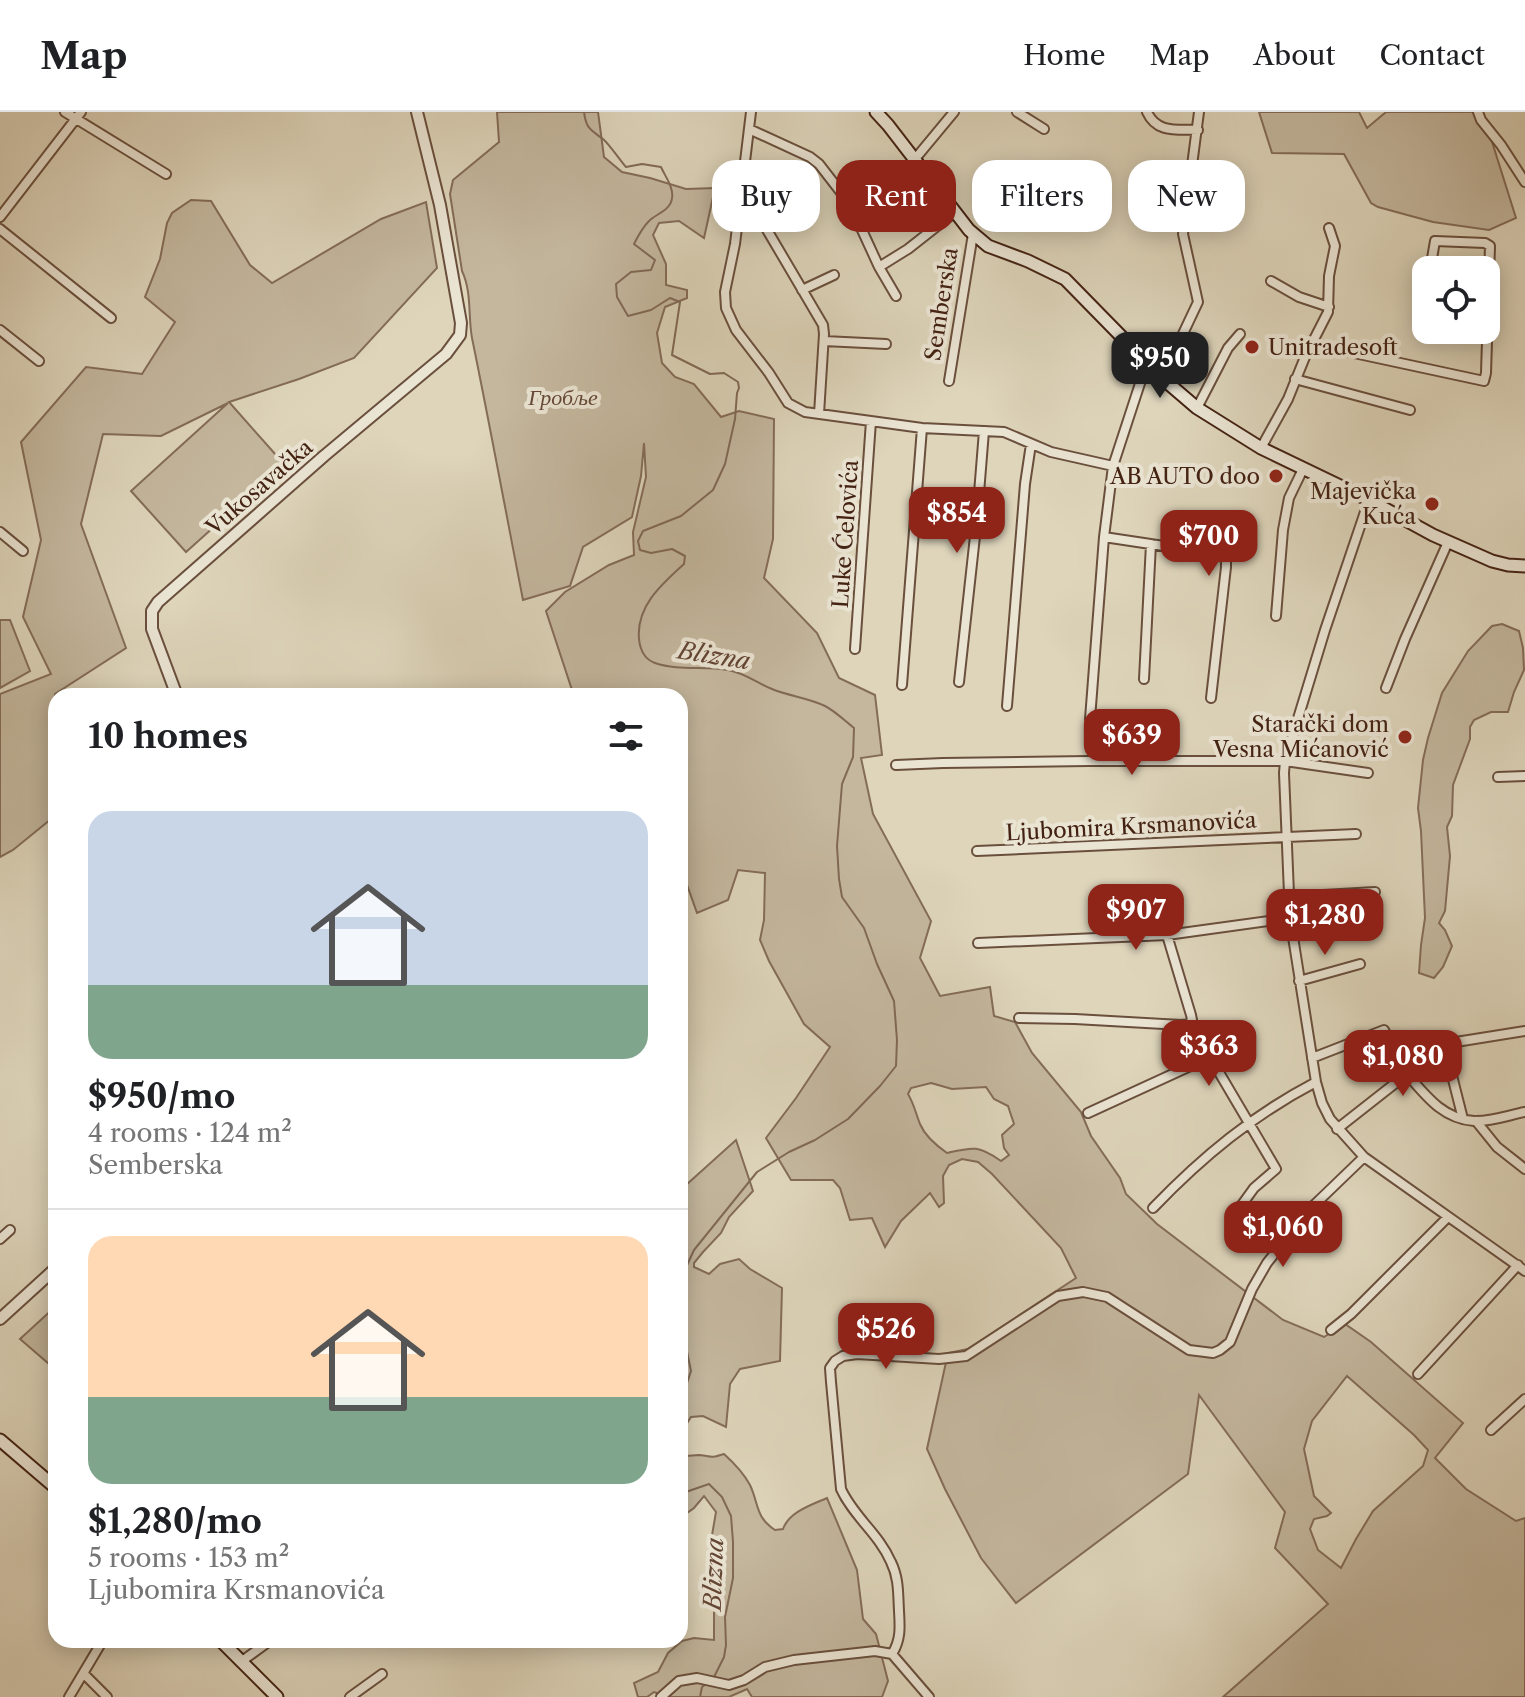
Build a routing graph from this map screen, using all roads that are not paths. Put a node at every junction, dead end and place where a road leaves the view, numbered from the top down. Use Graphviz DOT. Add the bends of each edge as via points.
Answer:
graph roads {
  1 [pos="65,112"];
  2 [pos="417,112"];
  3 [pos="751,112"];
  4 [pos="876,112"];
  5 [pos="954,112"];
  6 [pos="1017,112"];
  7 [pos="1147,112"];
  8 [pos="1199,112"];
  9 [pos="1478,112"];
  10 [pos="78,115"];
  11 [pos="749,129"];
  12 [pos="1044,129"];
  13 [pos="1198,130"];
  14 [pos="915,159"];
  15 [pos="745,160"];
  16 [pos="166,174"];
  17 [pos="1525,182"];
  18 [pos="956,213"];
  19 [pos="0,217"];
  20 [pos="1329,228"];
  21 [pos="0,229"];
  22 [pos="736,232"];
  23 [pos="768,232"];
  24 [pos="930,232"];
  25 [pos="973,234"];
  26 [pos="1432,256"];
  27 [pos="1490,256"];
  28 [pos="879,267"];
  29 [pos="834,275"];
  30 [pos="1271,281"];
  31 [pos="802,290"];
  32 [pos="896,296"];
  33 [pos="1329,307"];
  34 [pos="111,318"];
  35 [pos="0,330"];
  36 [pos="1240,334"];
  37 [pos="824,341"];
  38 [pos="886,344"];
  39 [pos="1312,344"];
  40 [pos="1488,344"];
  41 [pos="39,361"];
  42 [pos="1147,362"];
  43 [pos="1162,378"];
  44 [pos="1295,379"];
  45 [pos="949,381"];
  46 [pos="1197,408"];
  47 [pos="1410,410"];
  48 [pos="819,414"];
  49 [pos="871,421"];
  50 [pos="922,428"];
  51 [pos="984,431"];
  52 [pos="1031,444"];
  53 [pos="1261,448"];
  54 [pos="1113,466"];
  55 [pos="1303,469"];
  56 [pos="1369,500"];
  57 [pos="0,532"];
  58 [pos="1104,537"];
  59 [pos="1448,542"];
  60 [pos="1151,544"];
  61 [pos="23,551"];
  62 [pos="1525,566"];
  63 [pos="1276,616"];
  64 [pos="855,649"];
  65 [pos="1144,679"];
  66 [pos="959,682"];
  67 [pos="902,685"];
  68 [pos="174,688"];
  69 [pos="1386,688"];
  70 [pos="1211,698"];
  71 [pos="1007,706"];
  72 [pos="1090,719"];
  73 [pos="1285,761"];
  74 [pos="896,765"];
  75 [pos="1368,773"];
  76 [pos="1525,776"];
  77 [pos="1498,777"];
  78 [pos="1356,834"];
  79 [pos="1287,836"];
  80 [pos="977,851"];
  81 [pos="1375,892"];
  82 [pos="1288,897"];
  83 [pos="1290,918"];
  84 [pos="1167,935"];
  85 [pos="978,943"];
  86 [pos="1360,964"];
  87 [pos="1299,981"];
  88 [pos="1019,1018"];
  89 [pos="1525,1031"];
  90 [pos="1312,1058"];
  91 [pos="1407,1074"];
  92 [pos="1316,1082"];
  93 [pos="1525,1112"];
  94 [pos="1088,1113"];
  95 [pos="1463,1119"];
  96 [pos="1476,1121"];
  97 [pos="1248,1122"];
  98 [pos="1337,1129"];
  99 [pos="1364,1157"];
  100 [pos="1525,1169"];
  101 [pos="1241,1206"];
  102 [pos="1153,1208"];
  103 [pos="1448,1217"];
  104 [pos="10,1230"];
  105 [pos="0,1239"];
  106 [pos="1521,1268"];
  107 [pos="48,1275"];
  108 [pos="0,1319"];
  109 [pos="1331,1330"];
  110 [pos="1418,1374"];
  111 [pos="1525,1399"];
  112 [pos="1491,1430"];
  113 [pos="0,1440"];
  114 [pos="48,1481"];
  115 [pos="99,1648"];
  116 [pos="228,1648"];
  117 [pos="260,1648"];
  118 [pos="892,1654"];
  119 [pos="242,1661"];
  120 [pos="84,1674"];
  121 [pos="382,1674"];
  122 [pos="69,1697"];
  123 [pos="107,1697"];
  124 [pos="277,1697"];
  125 [pos="350,1697"];
  126 [pos="661,1697"];
  127 [pos="929,1697"];
  1 -- 10 [label="street"];
  2 -- 68 [label="street, Vukosavačka" via="440,205 460,335 428,370 158,602 152,629"];
  3 -- 11 [label="street"];
  4 -- 14 [label="main road, Semberska"];
  5 -- 14 [label="street"];
  6 -- 12 [label="street"];
  7 -- 13 [label="street" via="1162,128"];
  8 -- 13 [label="street"];
  9 -- 17 [label="street"];
  10 -- 16 [label="street"];
  10 -- 19 [label="street"];
  11 -- 15 [label="street"];
  11 -- 28 [label="street" via="819,164 850,204"];
  13 -- 43 [label="street" via="1183,234 1198,302"];
  18 -- 25 [label="main road, Semberska"];
  20 -- 33 [label="street" via="1335,246"];
  21 -- 34 [label="street"];
  22 -- 48 [label="street" via="725,292 729,316 788,403"];
  23 -- 31 [label="street"];
  24 -- 28 [label="street, Semberska"];
  25 -- 42 [label="main road, Semberska" via="988,246 1065,279"];
  25 -- 45 [label="street, Semberska"];
  26 -- 27 [label="street" via="1438,240 1485,243"];
  28 -- 32 [label="street"];
  29 -- 31 [label="street"];
  30 -- 33 [label="street"];
  31 -- 37 [label="street" via="823,325"];
  33 -- 39 [label="street"];
  35 -- 41 [label="street"];
  36 -- 46 [label="street"];
  37 -- 38 [label="street"];
  37 -- 48 [label="street"];
  39 -- 40 [label="street" via="1484,381"];
  39 -- 44 [label="street"];
  42 -- 43 [label="main road, Semberska"];
  42 -- 54 [label="street"];
  43 -- 46 [label="main road, Semberska"];
  44 -- 47 [label="street"];
  44 -- 53 [label="street"];
  46 -- 53 [label="main road, Semberska"];
  48 -- 49 [label="street"];
  49 -- 50 [label="street"];
  49 -- 64 [label="street, Luke Ćelovića"];
  50 -- 51 [label="street"];
  50 -- 67 [label="street"];
  51 -- 52 [label="street" via="1004,432"];
  51 -- 66 [label="street"];
  52 -- 54 [label="street"];
  52 -- 71 [label="street"];
  53 -- 55 [label="main road, Semberska"];
  54 -- 58 [label="street"];
  55 -- 56 [label="main road, Semberska"];
  55 -- 63 [label="street" via="1285,519"];
  56 -- 59 [label="main road, Semberska"];
  56 -- 73 [label="street, Ljubomira Krsmanovića"];
  57 -- 61 [label="street"];
  58 -- 60 [label="street"];
  58 -- 72 [label="street"];
  59 -- 62 [label="main road, Semberska" via="1492,561"];
  59 -- 69 [label="street"];
  60 -- 65 [label="street"];
  60 -- 70 [label="street" via="1226,559"];
  73 -- 74 [label="street"];
  73 -- 75 [label="street"];
  73 -- 79 [label="street, Ljubomira Krsmanovića"];
  76 -- 77 [label="street"];
  78 -- 79 [label="street, Ljubomira Krsmanovića"];
  79 -- 80 [label="street, Ljubomira Krsmanovića"];
  79 -- 82 [label="street, Ljubomira Krsmanovića"];
  81 -- 82 [label="street"];
  82 -- 83 [label="street, Ljubomira Krsmanovića"];
  83 -- 84 [label="street"];
  83 -- 87 [label="street, Ljubomira Krsmanovića"];
  84 -- 85 [label="street"];
  84 -- 88 [label="street" via="1191,1015 1189,1024"];
  86 -- 87 [label="street"];
  87 -- 90 [label="street, Ljubomira Krsmanovića"];
  89 -- 95 [label="street" via="1445,1048"];
  90 -- 91 [label="street" via="1384,1030"];
  90 -- 92 [label="street, Ljubomira Krsmanovića"];
  91 -- 95 [label="street" via="1440,1109"];
  91 -- 98 [label="street"];
  92 -- 97 [label="street"];
  92 -- 98 [label="street, Ljubomira Krsmanovića"];
  93 -- 96 [label="street"];
  94 -- 97 [label="street" via="1210,1057"];
  95 -- 96 [label="street"];
  96 -- 100 [label="street"];
  97 -- 101 [label="street" via="1276,1169"];
  97 -- 102 [label="street"];
  98 -- 99 [label="street, Ljubomira Krsmanovića"];
  99 -- 103 [label="street, Ljubomira Krsmanovića"];
  99 -- 118 [label="street" via="1309,1210 1267,1263 1230,1342 1220,1350 1189,1350 1107,1297 1083,1292 1058,1296 966,1356 857,1354 835,1361 830,1368 841,1489 891,1560 898,1581 900,1636"];
  103 -- 106 [label="street, Ljubomira Krsmanovića"];
  103 -- 109 [label="street"];
  104 -- 105 [label="street"];
  106 -- 110 [label="street, Ljubomira Krsmanovića"];
  107 -- 108 [label="street"];
  111 -- 112 [label="street"];
  113 -- 114 [label="main road"];
  115 -- 120 [label="street"];
  116 -- 119 [label="main road"];
  117 -- 119 [label="street"];
  118 -- 126 [label="street" via="875,1651 794,1660 729,1685 697,1678 679,1681"];
  118 -- 127 [label="street"];
  119 -- 124 [label="main road"];
  120 -- 122 [label="street"];
  120 -- 123 [label="street"];
  121 -- 125 [label="street"];
}
